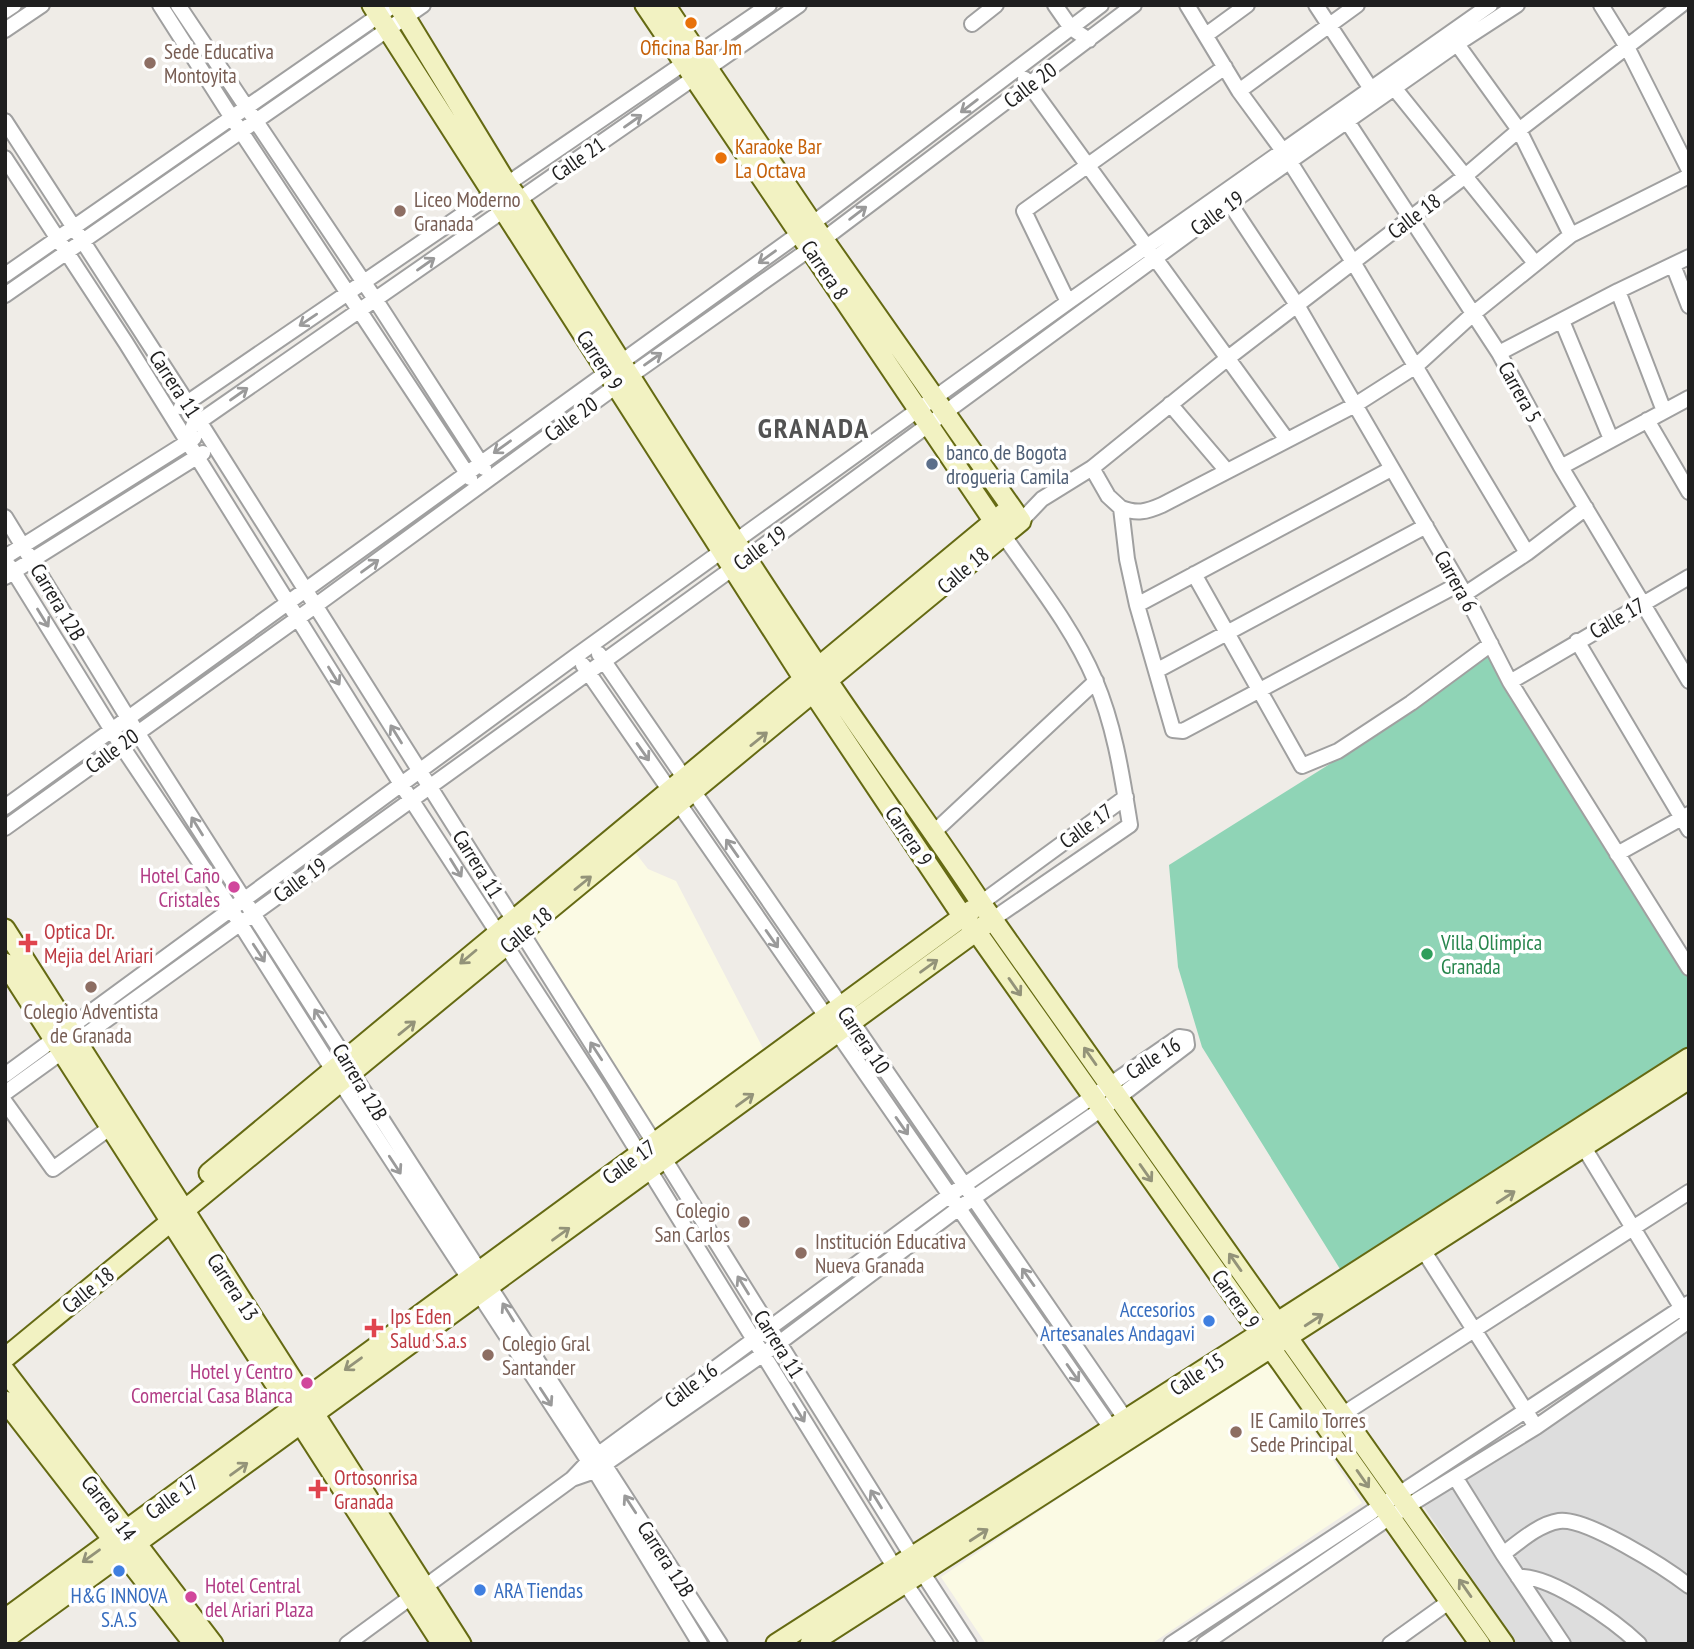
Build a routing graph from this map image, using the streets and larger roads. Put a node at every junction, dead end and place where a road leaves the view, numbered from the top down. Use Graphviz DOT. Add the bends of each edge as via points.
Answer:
graph roads {
  1 [pos="14,5"];
  2 [pos="42,5"];
  3 [pos="160,5"];
  4 [pos="178,5"];
  5 [pos="423,5"];
  6 [pos="645,5"];
  7 [pos="665,5"];
  8 [pos="769,5"];
  9 [pos="799,5"];
  10 [pos="996,5"];
  11 [pos="1055,5"];
  12 [pos="1101,5"];
  13 [pos="1134,5"];
  14 [pos="1187,5"];
  15 [pos="1247,5"];
  16 [pos="1316,5"];
  17 [pos="1357,5"];
  18 [pos="1490,5"];
  19 [pos="1517,5"];
  20 [pos="1601,5"];
  21 [pos="1681,5"];
  22 [pos="5,11"];
  23 [pos="390,13"];
  24 [pos="972,24"];
  25 [pos="1329,25"];
  26 [pos="1071,27"];
  27 [pos="5,30"];
  28 [pos="1206,35"];
  29 [pos="1089,40"];
  30 [pos="1457,44"];
  31 [pos="1627,47"];
  32 [pos="696,66"];
  33 [pos="1225,67"];
  34 [pos="1018,69"];
  35 [pos="1029,85"];
  36 [pos="1371,89"];
  37 [pos="1395,89"];
  38 [pos="1240,90"];
  39 [pos="246,108"];
  40 [pos="1343,116"];
  41 [pos="232,118"];
  42 [pos="5,121"];
  43 [pos="257,121"];
  44 [pos="1519,130"];
  45 [pos="241,131"];
  46 [pos="1286,157"];
  47 [pos="5,158"];
  48 [pos="1087,164"];
  49 [pos="1689,170"];
  50 [pos="1689,176"];
  51 [pos="1464,177"];
  52 [pos="506,197"];
  53 [pos="1226,198"];
  54 [pos="1410,219"];
  55 [pos="74,227"];
  56 [pos="1571,234"];
  57 [pos="812,236"];
  58 [pos="57,239"];
  59 [pos="83,241"];
  60 [pos="1152,252"];
  61 [pos="66,253"];
  62 [pos="1689,257"];
  63 [pos="1353,262"];
  64 [pos="1535,263"];
  65 [pos="1673,265"];
  66 [pos="5,275"];
  67 [pos="363,282"];
  68 [pos="1089,289"];
  69 [pos="1618,290"];
  70 [pos="348,293"];
  71 [pos="5,295"];
  72 [pos="375,299"];
  73 [pos="1097,302"];
  74 [pos="1297,304"];
  75 [pos="1065,305"];
  76 [pos="1689,306"];
  77 [pos="360,310"];
  78 [pos="1473,314"];
  79 [pos="1562,321"];
  80 [pos="1499,353"];
  81 [pos="1228,359"];
  82 [pos="1416,366"];
  83 [pos="619,374"];
  84 [pos="1689,398"];
  85 [pos="187,403"];
  86 [pos="1170,404"];
  87 [pos="1355,405"];
  88 [pos="1664,411"];
  89 [pos="932,412"];
  90 [pos="171,414"];
  91 [pos="1647,420"];
  92 [pos="202,426"];
  93 [pos="185,438"];
  94 [pos="1611,439"];
  95 [pos="1287,440"];
  96 [pos="214,446"];
  97 [pos="197,457"];
  98 [pos="480,463"];
  99 [pos="1561,467"];
  100 [pos="1092,468"];
  101 [pos="1391,469"];
  102 [pos="1227,471"];
  103 [pos="466,473"];
  104 [pos="491,478"];
  105 [pos="234,479"];
  106 [pos="476,488"];
  107 [pos="217,490"];
  108 [pos="1689,492"];
  109 [pos="1121,508"];
  110 [pos="1586,508"];
  111 [pos="1016,515"];
  112 [pos="5,517"];
  113 [pos="1426,526"];
  114 [pos="999,529"];
  115 [pos="24,546"];
  116 [pos="1527,552"];
  117 [pos="734,555"];
  118 [pos="33,560"];
  119 [pos="7,567"];
  120 [pos="1194,574"];
  121 [pos="1689,577"];
  122 [pos="1462,589"];
  123 [pos="305,590"];
  124 [pos="287,602"];
  125 [pos="1643,603"];
  126 [pos="1137,605"];
  127 [pos="315,606"];
  128 [pos="298,618"];
  129 [pos="1227,632"];
  130 [pos="1577,641"];
  131 [pos="1491,644"];
  132 [pos="593,645"];
  133 [pos="576,656"];
  134 [pos="604,661"];
  135 [pos="1156,671"];
  136 [pos="587,672"];
  137 [pos="816,680"];
  138 [pos="1096,681"];
  139 [pos="1689,681"];
  140 [pos="1510,682"];
  141 [pos="1259,689"];
  142 [pos="642,717"];
  143 [pos="128,718"];
  144 [pos="625,727"];
  145 [pos="112,730"];
  146 [pos="139,732"];
  147 [pos="121,745"];
  148 [pos="419,771"];
  149 [pos="401,784"];
  150 [pos="429,786"];
  151 [pos="681,791"];
  152 [pos="1126,797"];
  153 [pos="411,799"];
  154 [pos="5,807"];
  155 [pos="1686,821"];
  156 [pos="5,828"];
  157 [pos="934,832"];
  158 [pos="1617,854"];
  159 [pos="286,868"];
  160 [pos="298,881"];
  161 [pos="243,900"];
  162 [pos="231,909"];
  163 [pos="987,911"];
  164 [pos="253,914"];
  165 [pos="240,923"];
  166 [pos="969,924"];
  167 [pos="5,929"];
  168 [pos="509,933"];
  169 [pos="164,958"];
  170 [pos="5,963"];
  171 [pos="1689,968"];
  172 [pos="175,970"];
  173 [pos="839,1019"];
  174 [pos="65,1040"];
  175 [pos="1689,1058"];
  176 [pos="343,1071"];
  177 [pos="5,1075"];
  178 [pos="613,1076"];
  179 [pos="1689,1079"];
  180 [pos="598,1087"];
  181 [pos="1115,1091"];
  182 [pos="5,1093"];
  183 [pos="5,1102"];
  184 [pos="1097,1103"];
  185 [pos="111,1128"];
  186 [pos="1579,1139"];
  187 [pos="651,1157"];
  188 [pos="964,1185"];
  189 [pos="1689,1192"];
  190 [pos="973,1198"];
  191 [pos="954,1202"];
  192 [pos="174,1211"];
  193 [pos="1633,1228"];
  194 [pos="1418,1242"];
  195 [pos="479,1283"];
  196 [pos="1687,1313"];
  197 [pos="769,1327"];
  198 [pos="1283,1329"];
  199 [pos="1474,1330"];
  200 [pos="753,1340"];
  201 [pos="1265,1341"];
  202 [pos="5,1343"];
  203 [pos="779,1343"];
  204 [pos="762,1354"];
  205 [pos="5,1358"];
  206 [pos="5,1371"];
  207 [pos="5,1401"];
  208 [pos="1525,1410"];
  209 [pos="303,1412"];
  210 [pos="1343,1415"];
  211 [pos="1325,1426"];
  212 [pos="1536,1427"];
  213 [pos="1124,1431"];
  214 [pos="596,1463"];
  215 [pos="1455,1477"];
  216 [pos="1403,1500"];
  217 [pos="1385,1511"];
  218 [pos="125,1542"];
  219 [pos="1503,1554"];
  220 [pos="917,1565"];
  221 [pos="899,1575"];
  222 [pos="1518,1577"];
  223 [pos="1689,1586"];
  224 [pos="418,1592"];
  225 [pos="1450,1601"];
  226 [pos="5,1619"];
  227 [pos="1197,1626"];
  228 [pos="5,1639"];
  229 [pos="1207,1643"];
  230 [pos="194,1644"];
  231 [pos="214,1644"];
  232 [pos="347,1644"];
  233 [pos="442,1644"];
  234 [pos="461,1644"];
  235 [pos="701,1644"];
  236 [pos="720,1644"];
  237 [pos="776,1644"];
  238 [pos="810,1644"];
  239 [pos="946,1644"];
  240 [pos="969,1644"];
  241 [pos="1171,1644"];
  242 [pos="1390,1644"];
  243 [pos="1480,1644"];
  244 [pos="1504,1644"];
  245 [pos="1563,1644"];
  246 [pos="1639,1644"];
  1 -- 22 [label="street"];
  2 -- 27 [label="street"];
  3 -- 41 [label="street"];
  4 -- 39 [label="street"];
  5 -- 23 [label="street"];
  6 -- 32 [label="street, Carrera 8"];
  7 -- 32 [label="street, Carrera 8"];
  8 -- 32 [label="street, Calle 21"];
  9 -- 32 [label="street, Calle 21"];
  10 -- 24 [label="street"];
  11 -- 26 [label="street"];
  12 -- 26 [label="street, Calle 20"];
  13 -- 29 [label="street, Calle 20"];
  14 -- 28 [label="street"];
  15 -- 28 [label="street"];
  16 -- 25 [label="street"];
  17 -- 25 [label="street"];
  18 -- 36 [label="street, Calle 19"];
  19 -- 30 [label="street, Calle 19"];
  20 -- 31 [label="street"];
  21 -- 31 [label="street, Calle 18"];
  23 -- 39 [label="street"];
  23 -- 43 [label="street"];
  23 -- 52 [label="street, Carrera 9"];
  25 -- 36 [label="street"];
  25 -- 38 [label="street"];
  26 -- 29 [label="street"];
  26 -- 34 [label="street, Calle 20"];
  28 -- 33 [label="street"];
  29 -- 35 [label="street, Calle 20"];
  30 -- 37 [label="street, Calle 19"];
  30 -- 44 [label="street"];
  31 -- 44 [label="street, Calle 18"];
  31 -- 49 [label="street"];
  32 -- 52 [label="street, Calle 21"];
  32 -- 57 [label="street, Carrera 8"];
  33 -- 38 [label="street"];
  33 -- 48 [label="street"];
  34 -- 35 [label="street"];
  34 -- 57 [label="street, Calle 20, one-way"];
  35 -- 48 [label="street"];
  57 -- 35 [label="street, Calle 20, one-way"];
  36 -- 40 [label="street, Calle 19"];
  37 -- 40 [label="street, Calle 19"];
  37 -- 51 [label="street"];
  38 -- 46 [label="street"];
  39 -- 41 [label="street"];
  39 -- 43 [label="street"];
  40 -- 46 [label="street, Calle 19"];
  40 -- 54 [label="street, Carrera 5"];
  41 -- 45 [label="street"];
  41 -- 55 [label="street"];
  42 -- 55 [label="street, Carrera 11"];
  43 -- 45 [label="street"];
  43 -- 67 [label="street"];
  44 -- 51 [label="street, Calle 18"];
  44 -- 56 [label="street"];
  45 -- 59 [label="street"];
  45 -- 70 [label="street"];
  46 -- 53 [label="street, Calle 19"];
  46 -- 63 [label="street"];
  47 -- 58 [label="street, Carrera 11"];
  48 -- 60 [label="street"];
  48 -- 75 [label="street" via="1024,211"];
  50 -- 56 [label="street"];
  51 -- 54 [label="street, Calle 18"];
  51 -- 64 [label="street"];
  52 -- 67 [label="street, Calle 21"];
  72 -- 52 [label="street, Calle 21, one-way"];
  52 -- 83 [label="street, Carrera 9"];
  53 -- 60 [label="street, Calle 19"];
  53 -- 74 [label="street, Carrera 6"];
  54 -- 63 [label="street, Calle 18"];
  54 -- 78 [label="street, Carrera 5"];
  55 -- 58 [label="street"];
  55 -- 59 [label="street, Carrera 11"];
  56 -- 64 [label="street"];
  57 -- 83 [label="street, Calle 20"];
  57 -- 89 [label="street, Carrera 8"];
  58 -- 61 [label="street, Carrera 11"];
  58 -- 66 [label="street"];
  59 -- 61 [label="street"];
  59 -- 85 [label="street, Carrera 11"];
  60 -- 68 [label="street, Calle 19"];
  60 -- 73 [label="street, Calle 19"];
  60 -- 81 [label="street"];
  61 -- 71 [label="street"];
  61 -- 90 [label="street, Carrera 11"];
  62 -- 65 [label="street"];
  63 -- 74 [label="street, Calle 18"];
  63 -- 82 [label="street"];
  64 -- 78 [label="street"];
  65 -- 69 [label="street"];
  65 -- 76 [label="street"];
  67 -- 70 [label="street, Calle 21"];
  67 -- 72 [label="street"];
  68 -- 73 [label="street"];
  68 -- 75 [label="street, Calle 19"];
  69 -- 79 [label="street"];
  69 -- 88 [label="street"];
  70 -- 77 [label="street"];
  70 -- 85 [label="street, Calle 21, one-way"];
  72 -- 77 [label="street, Calle 21"];
  72 -- 98 [label="street"];
  73 -- 89 [label="street, Calle 19"];
  74 -- 81 [label="street, Calle 18"];
  74 -- 87 [label="street, Carrera 6"];
  75 -- 89 [label="street, Calle 19"];
  92 -- 77 [label="street, Calle 21, one-way"];
  77 -- 103 [label="street"];
  78 -- 80 [label="street, Carrera 5"];
  78 -- 82 [label="street"];
  79 -- 80 [label="street"];
  79 -- 94 [label="street"];
  80 -- 99 [label="street, Carrera 5"];
  81 -- 86 [label="street, Calle 18"];
  81 -- 95 [label="street"];
  82 -- 87 [label="street"];
  82 -- 116 [label="street"];
  83 -- 98 [label="street, Calle 20, one-way"];
  83 -- 104 [label="street, Calle 20"];
  83 -- 117 [label="street, Carrera 9"];
  84 -- 88 [label="street"];
  85 -- 90 [label="street, Calle 21"];
  85 -- 92 [label="street, Carrera 11"];
  86 -- 100 [label="street, Calle 18"];
  86 -- 102 [label="street"];
  87 -- 95 [label="street"];
  87 -- 101 [label="street, Carrera 6"];
  88 -- 91 [label="street"];
  89 -- 111 [label="street, Carrera 8"];
  89 -- 114 [label="street, Carrera 8"];
  89 -- 117 [label="street, Calle 19"];
  90 -- 93 [label="street, Carrera 11"];
  91 -- 94 [label="street"];
  91 -- 108 [label="street"];
  92 -- 93 [label="street, Calle 21"];
  92 -- 96 [label="street, Carrera 11"];
  93 -- 97 [label="street, Carrera 11"];
  93 -- 115 [label="street, Calle 21"];
  94 -- 99 [label="street"];
  95 -- 102 [label="street"];
  96 -- 97 [label="street"];
  96 -- 105 [label="street, Carrera 11"];
  97 -- 107 [label="street, Carrera 11"];
  97 -- 118 [label="street"];
  98 -- 103 [label="street, Calle 20"];
  98 -- 104 [label="street"];
  99 -- 110 [label="street, Carrera 5"];
  100 -- 109 [label="street"];
  100 -- 111 [label="street, Calle 18"];
  101 -- 113 [label="street, Carrera 6"];
  101 -- 120 [label="street"];
  102 -- 109 [label="street" via="1145,512"];
  103 -- 106 [label="street"];
  103 -- 123 [label="street, Calle 20"];
  104 -- 106 [label="street, Calle 20"];
  105 -- 107 [label="street"];
  105 -- 123 [label="street, Carrera 11"];
  127 -- 106 [label="street, Calle 20, one-way"];
  107 -- 124 [label="street, Carrera 11"];
  109 -- 126 [label="street"];
  110 -- 116 [label="street"];
  110 -- 125 [label="street, Carrera 5"];
  111 -- 114 [label="street, Calle 18"];
  112 -- 115 [label="street, Carrera 12B"];
  113 -- 122 [label="street, Carrera 6"];
  113 -- 129 [label="street"];
  114 -- 137 [label="street, Calle 18"];
  114 -- 138 [label="street" via="1071,633"];
  115 -- 118 [label="street, Carrera 12B"];
  115 -- 119 [label="street, Calle 21"];
  116 -- 122 [label="street"];
  117 -- 132 [label="street, Calle 19"];
  117 -- 134 [label="street, Calle 19"];
  117 -- 137 [label="street, Carrera 9"];
  118 -- 119 [label="street"];
  118 -- 143 [label="street, Carrera 12B"];
  119 -- 145 [label="street, Carrera 12B, one-way"];
  120 -- 126 [label="street"];
  120 -- 129 [label="street"];
  121 -- 125 [label="street, Calle 17"];
  122 -- 131 [label="street, Carrera 6"];
  122 -- 141 [label="street"];
  123 -- 124 [label="street, Calle 20"];
  123 -- 127 [label="street, Carrera 11"];
  124 -- 128 [label="street, Carrera 11"];
  124 -- 143 [label="street, Calle 20"];
  125 -- 130 [label="street, Calle 17"];
  125 -- 139 [label="street, Carrera 5"];
  126 -- 135 [label="street"];
  127 -- 128 [label="street, Calle 20"];
  148 -- 127 [label="street, Carrera 11, one-way"];
  128 -- 146 [label="street, Calle 20"];
  128 -- 149 [label="street, Carrera 11, one-way"];
  129 -- 135 [label="street"];
  129 -- 141 [label="street"];
  130 -- 140 [label="street, Calle 17"];
  130 -- 155 [label="street"];
  131 -- 140 [label="street, Carrera 6"];
  131 -- 141 [label="street" via="1338,751 1302,766"];
  132 -- 133 [label="street, Calle 19"];
  132 -- 134 [label="street, Carrera 10"];
  133 -- 136 [label="street, Carrera 10"];
  133 -- 148 [label="street, Calle 19"];
  134 -- 136 [label="street, Calle 19"];
  134 -- 142 [label="street, Carrera 10"];
  135 -- 141 [label="street" via="1173,730 1183,731"];
  136 -- 144 [label="street, Carrera 10"];
  136 -- 150 [label="street, Calle 19"];
  137 -- 151 [label="street, Calle 18"];
  137 -- 157 [label="street, Carrera 9"];
  137 -- 166 [label="street, Carrera 9"];
  138 -- 152 [label="street"];
  138 -- 157 [label="street"];
  140 -- 158 [label="street, Carrera 6"];
  142 -- 144 [label="street"];
  142 -- 151 [label="street, Carrera 10"];
  143 -- 145 [label="street, Calle 20"];
  143 -- 146 [label="street, Carrera 12B"];
  144 -- 151 [label="street, Carrera 10, one-way"];
  145 -- 147 [label="street, Carrera 12B"];
  145 -- 154 [label="street, Calle 20"];
  146 -- 147 [label="street, Calle 20"];
  161 -- 146 [label="street, Carrera 12B, one-way"];
  147 -- 156 [label="street, Calle 20"];
  147 -- 162 [label="street, Carrera 12B"];
  148 -- 149 [label="street, Calle 19"];
  148 -- 150 [label="street, Carrera 11"];
  149 -- 153 [label="street, Carrera 11"];
  149 -- 159 [label="street, Calle 19"];
  150 -- 153 [label="street, Calle 19"];
  150 -- 168 [label="street, Carrera 11"];
  151 -- 168 [label="street, Calle 18"];
  151 -- 173 [label="street, Carrera 10"];
  152 -- 163 [label="street, Calle 17"];
  152 -- 163 [label="street, Calle 17" via="1130,825"];
  153 -- 160 [label="street, Calle 19"];
  153 -- 168 [label="street, Carrera 11, one-way"];
  155 -- 158 [label="street"];
  157 -- 163 [label="street, Carrera 9"];
  158 -- 171 [label="street, Carrera 6"];
  159 -- 160 [label="street"];
  159 -- 161 [label="street, Calle 19"];
  160 -- 164 [label="street, Calle 19"];
  161 -- 162 [label="street, Calle 19"];
  161 -- 164 [label="street, Carrera 12B"];
  162 -- 165 [label="street, Carrera 12B"];
  162 -- 169 [label="street, Calle 19"];
  163 -- 166 [label="street, Calle 17"];
  181 -- 163 [label="street, Carrera 9, one-way"];
  164 -- 165 [label="street, Calle 19"];
  176 -- 164 [label="street, Carrera 12B, one-way"];
  165 -- 172 [label="street, Calle 19"];
  165 -- 176 [label="street, Carrera 12B, one-way"];
  166 -- 173 [label="street, Calle 17"];
  166 -- 184 [label="street, Carrera 9, one-way"];
  167 -- 174 [label="street, Carrera 13"];
  168 -- 176 [label="street, Calle 18"];
  178 -- 168 [label="street, Carrera 11, one-way"];
  168 -- 180 [label="street, Carrera 11"];
  169 -- 172 [label="street"];
  169 -- 174 [label="street, Calle 19"];
  170 -- 174 [label="street, Carrera 13"];
  172 -- 174 [label="street, Calle 19"];
  173 -- 187 [label="street, Calle 17"];
  173 -- 188 [label="street, Carrera 10"];
  173 -- 191 [label="street, Carrera 10, one-way"];
  174 -- 177 [label="street, Calle 19"];
  174 -- 182 [label="street, Calle 19"];
  174 -- 185 [label="street, Carrera 13"];
  174 -- 192 [label="street, Carrera 13"];
  175 -- 186 [label="street, Calle 15"];
  176 -- 192 [label="street, Calle 18"];
  176 -- 195 [label="street, Carrera 12B"];
  178 -- 180 [label="street"];
  178 -- 187 [label="street, Carrera 11"];
  179 -- 186 [label="street, Calle 15"];
  180 -- 187 [label="street, Carrera 11"];
  181 -- 181 [label="street, Calle 16" via="1187,1045 1186,1038 1180,1037"];
  181 -- 184 [label="street, Calle 16"];
  198 -- 181 [label="street, Carrera 9, one-way"];
  183 -- 185 [label="street" via="53,1169"];
  184 -- 188 [label="street, Calle 16"];
  184 -- 190 [label="street, Calle 16"];
  184 -- 201 [label="street, Carrera 9, one-way"];
  185 -- 192 [label="street, Carrera 13"];
  186 -- 193 [label="street"];
  186 -- 194 [label="street, Calle 15"];
  187 -- 195 [label="street, Calle 17"];
  197 -- 187 [label="street, Carrera 11, one-way"];
  187 -- 200 [label="street, Carrera 11"];
  188 -- 190 [label="street, Carrera 10"];
  188 -- 191 [label="street, Calle 16"];
  189 -- 193 [label="street"];
  190 -- 191 [label="street, Calle 16"];
  213 -- 190 [label="street, Carrera 10, one-way"];
  191 -- 197 [label="street, Calle 16"];
  191 -- 203 [label="street, Calle 16"];
  191 -- 213 [label="street, Carrera 10, one-way"];
  192 -- 202 [label="street, Calle 18"];
  192 -- 205 [label="street, Calle 18"];
  192 -- 209 [label="street, Carrera 13"];
  193 -- 196 [label="street"];
  193 -- 199 [label="street"];
  194 -- 198 [label="street, Calle 15"];
  194 -- 199 [label="street"];
  195 -- 209 [label="street, Calle 17"];
  195 -- 214 [label="street, Carrera 12B"];
  196 -- 208 [label="street"];
  196 -- 212 [label="street"];
  197 -- 200 [label="street, Calle 16"];
  197 -- 203 [label="street, Carrera 11"];
  198 -- 201 [label="street, Calle 15"];
  198 -- 210 [label="street, Carrera 9"];
  199 -- 208 [label="street"];
  199 -- 210 [label="street"];
  200 -- 204 [label="street, Carrera 11"];
  200 -- 214 [label="street, Calle 16"];
  201 -- 211 [label="street, Carrera 9"];
  201 -- 213 [label="street, Calle 15"];
  203 -- 204 [label="street, Calle 16"];
  220 -- 203 [label="street, Carrera 11, one-way"];
  204 -- 214 [label="street, Calle 16"];
  204 -- 221 [label="street, Carrera 11, one-way"];
  206 -- 218 [label="street, Carrera 14"];
  207 -- 218 [label="street, Carrera 14"];
  208 -- 212 [label="street"];
  208 -- 216 [label="street"];
  209 -- 218 [label="street, Calle 17"];
  209 -- 224 [label="street, Carrera 13"];
  210 -- 211 [label="street"];
  210 -- 216 [label="street, Carrera 9"];
  211 -- 217 [label="street, Carrera 9, one-way"];
  212 -- 215 [label="street"];
  213 -- 220 [label="street, Calle 15"];
  214 -- 224 [label="street, Calle 16"];
  214 -- 235 [label="street, Carrera 12B"];
  236 -- 214 [label="street, Carrera 12B, one-way"];
  215 -- 216 [label="street"];
  215 -- 219 [label="street"];
  216 -- 217 [label="street"];
  244 -- 216 [label="street, Carrera 9, one-way"];
  217 -- 225 [label="street, Carrera 9"];
  217 -- 227 [label="street"];
  217 -- 229 [label="street"];
  218 -- 226 [label="street, Calle 17, one-way"];
  218 -- 228 [label="street, Calle 17"];
  218 -- 230 [label="street, Carrera 14"];
  218 -- 231 [label="street, Carrera 14"];
  219 -- 222 [label="street"];
  219 -- 223 [label="street" via="1548,1524 1572,1521 1661,1565"];
  220 -- 221 [label="street, Calle 15"];
  220 -- 240 [label="street, Carrera 11"];
  221 -- 237 [label="street, Calle 15"];
  221 -- 238 [label="street, Calle 15"];
  221 -- 239 [label="street, Carrera 11"];
  222 -- 245 [label="street"];
  222 -- 246 [label="street" via="1565,1592 1604,1615"];
  224 -- 232 [label="street, Calle 16"];
  224 -- 233 [label="street, Carrera 13"];
  224 -- 234 [label="street, Carrera 13"];
  225 -- 242 [label="street"];
  225 -- 243 [label="street, Carrera 9"];
  227 -- 229 [label="street"];
  227 -- 241 [label="street"];
}
